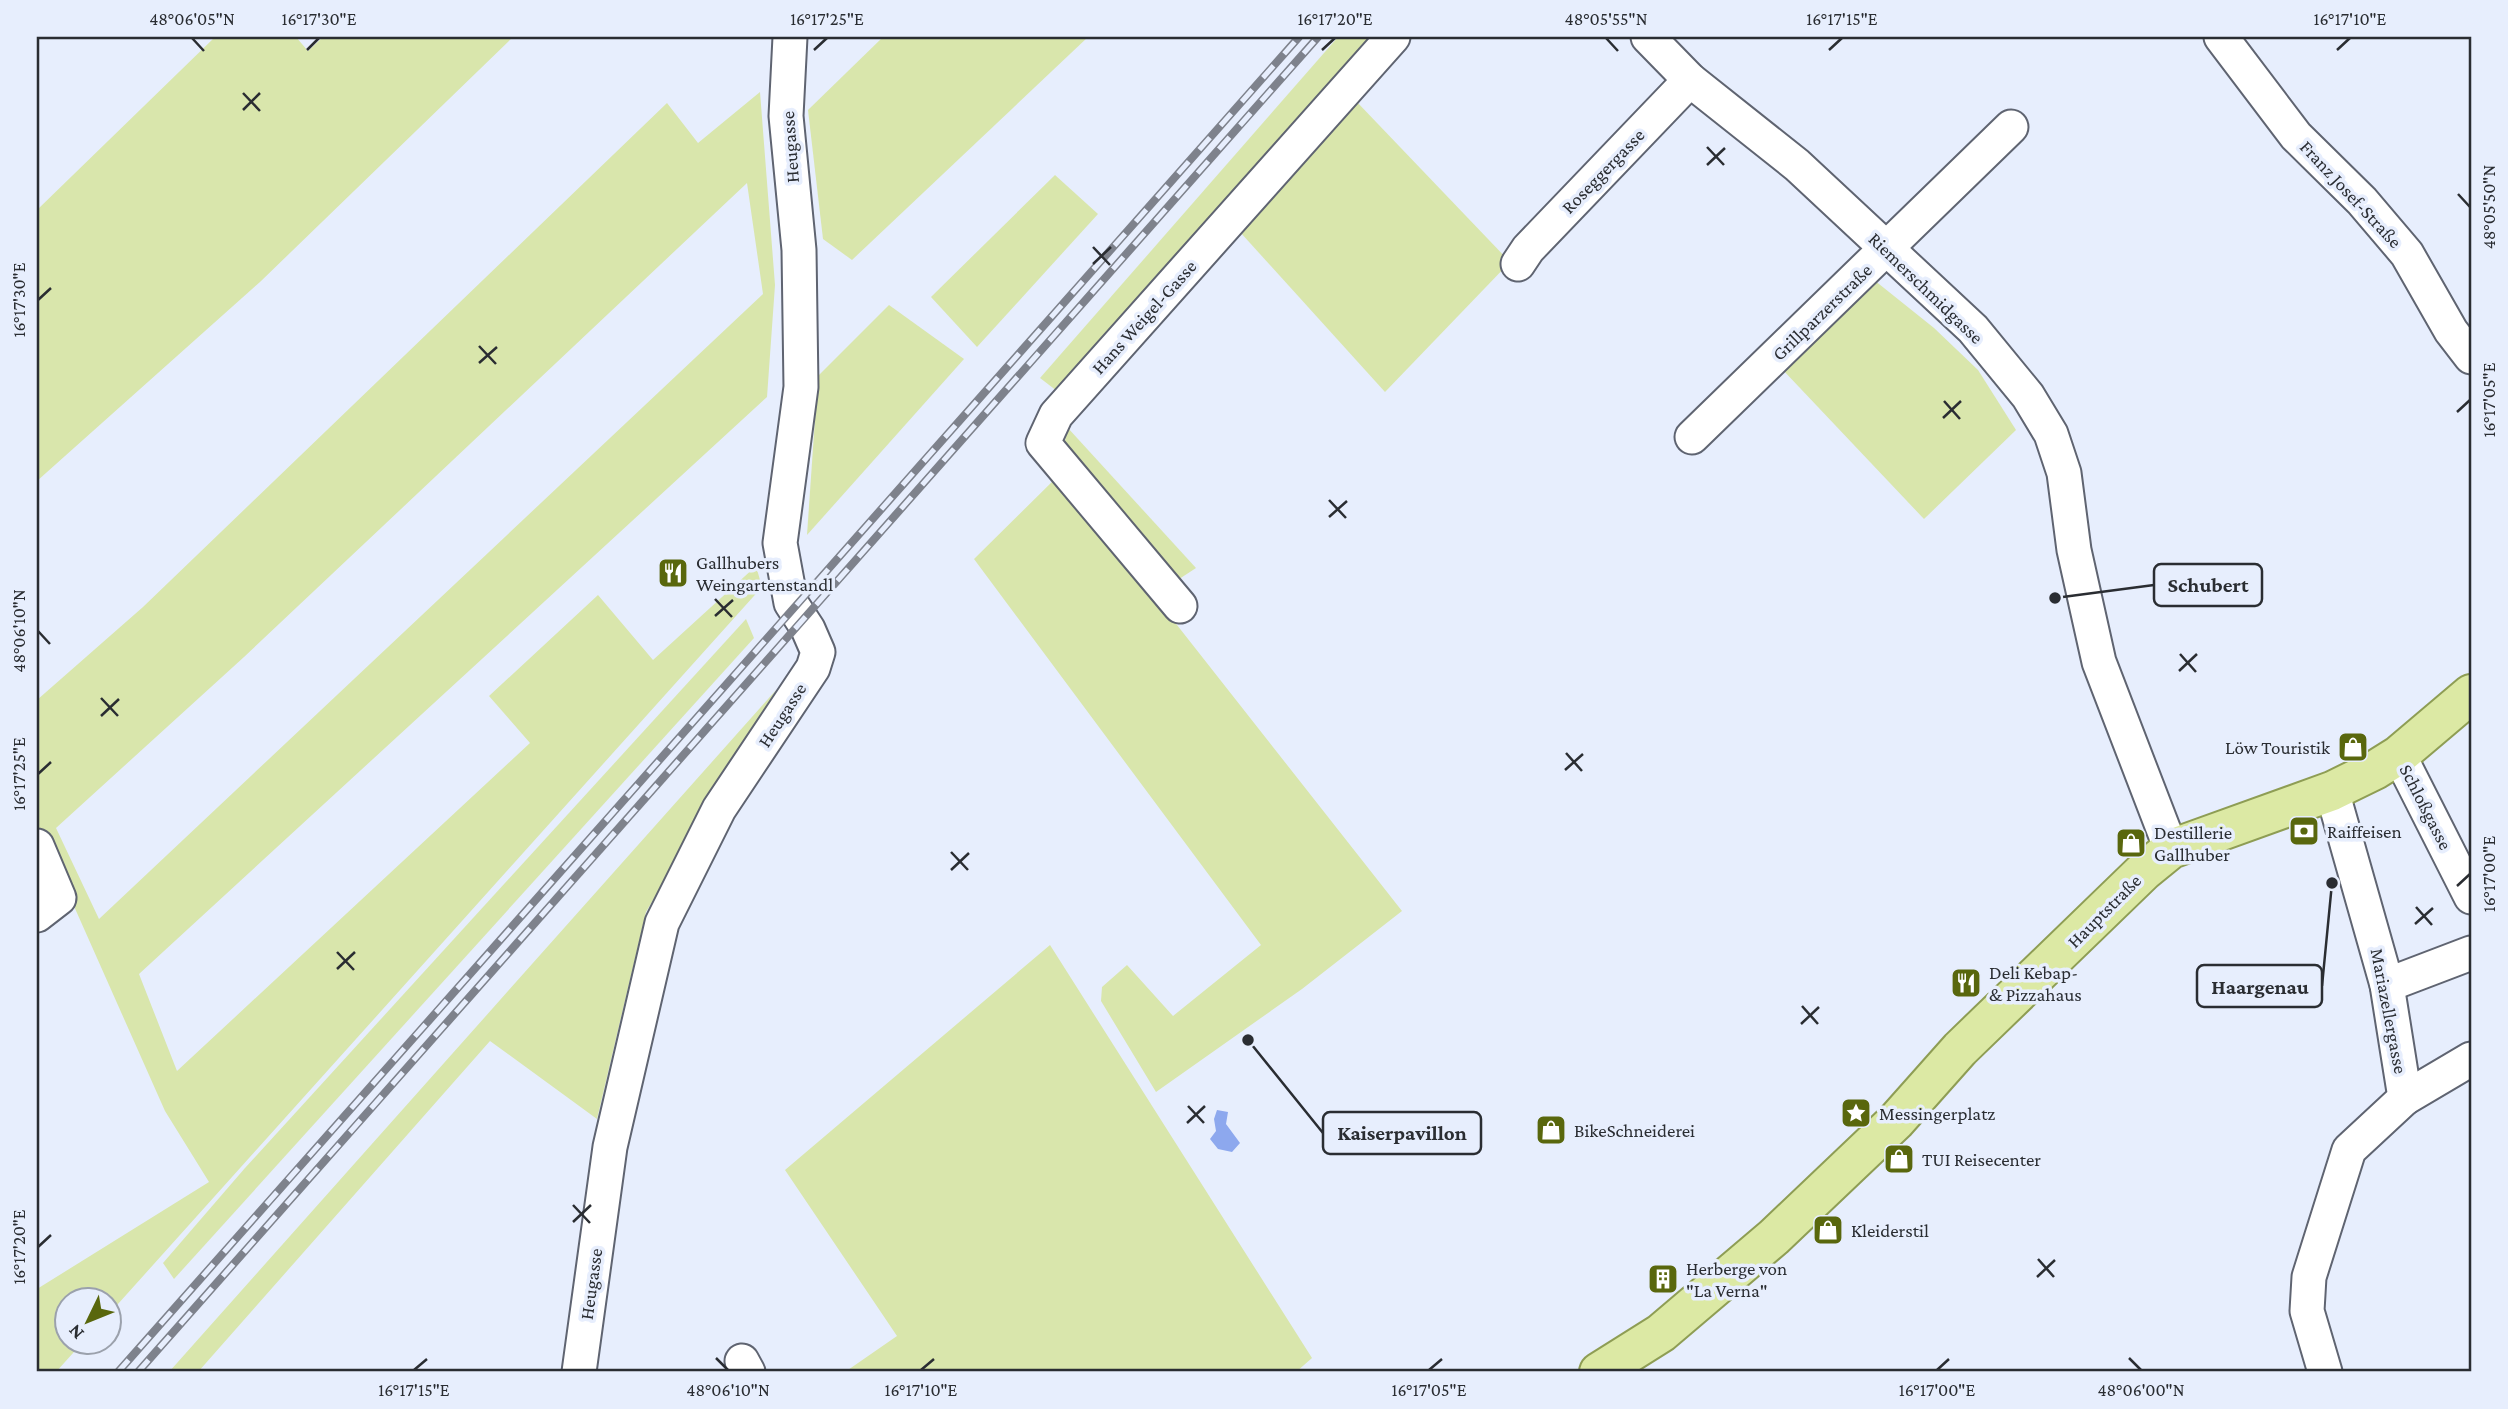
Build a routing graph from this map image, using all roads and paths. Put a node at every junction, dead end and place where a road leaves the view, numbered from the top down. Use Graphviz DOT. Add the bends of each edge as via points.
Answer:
graph roads {
  1 [pos="790,37"];
  2 [pos="1393,37"];
  3 [pos="1648,37"];
  4 [pos="2221,37"];
  5 [pos="1690,80"];
  6 [pos="2011,127"];
  7 [pos="1887,250"];
  8 [pos="1518,264"];
  9 [pos="2471,357"];
  10 [pos="1692,437"];
  11 [pos="1180,606"];
  12 [pos="2471,694"];
  13 [pos="2399,755"];
  14 [pos="2332,791"];
  15 [pos="37,846"];
  16 [pos="2171,849"];
  17 [pos="2471,897"];
  18 [pos="48,906"];
  19 [pos="2471,953"];
  20 [pos="2388,985"];
  21 [pos="2471,1059"];
  22 [pos="2405,1098"];
  23 [pos="1610,1369"];
  24 [pos="579,1372"];
  25 [pos="2325,1372"];
  1 -- 24 [label="street, Heugasse" via="786,116 799,250 801,387 780,543 791,603 818,652 813,668 719,809 662,923 610,1147"];
  2 -- 11 [label="street, Hans Weigel-Gasse" via="1056,415 1043,443"];
  3 -- 5 [label="street, Riemerschmidgasse"];
  4 -- 9 [label="street, Franz Josef-Straße" via="2297,136 2400,245"];
  5 -- 7 [label="street, Riemerschmidgasse" via="1797,165"];
  5 -- 8 [label="street, Roseggergasse"];
  6 -- 7 [label="street, Grillparzerstraße"];
  7 -- 10 [label="street, Grillparzerstraße"];
  7 -- 16 [label="street, Riemerschmidgasse" via="1973,328 2028,396 2051,434 2064,473 2074,550 2099,662"];
  12 -- 13 [label="main road, Hauptstraße"];
  13 -- 14 [label="main road, Hauptstraße"];
  13 -- 17 [label="street, Schloßgasse"];
  14 -- 16 [label="main road, Hauptstraße"];
  14 -- 20 [label="street, Mariazellergasse"];
  15 -- 18 [label="street"];
  16 -- 23 [label="main road, Hauptstraße" via="1960,1049 1896,1121 1773,1237 1680,1318"];
  19 -- 20 [label="street"];
  20 -- 22 [label="street, Mariazellergasse"];
  21 -- 22 [label="street"];
  22 -- 25 [label="street, Mariazellergasse" via="2349,1150 2309,1277 2307,1311"];
}
